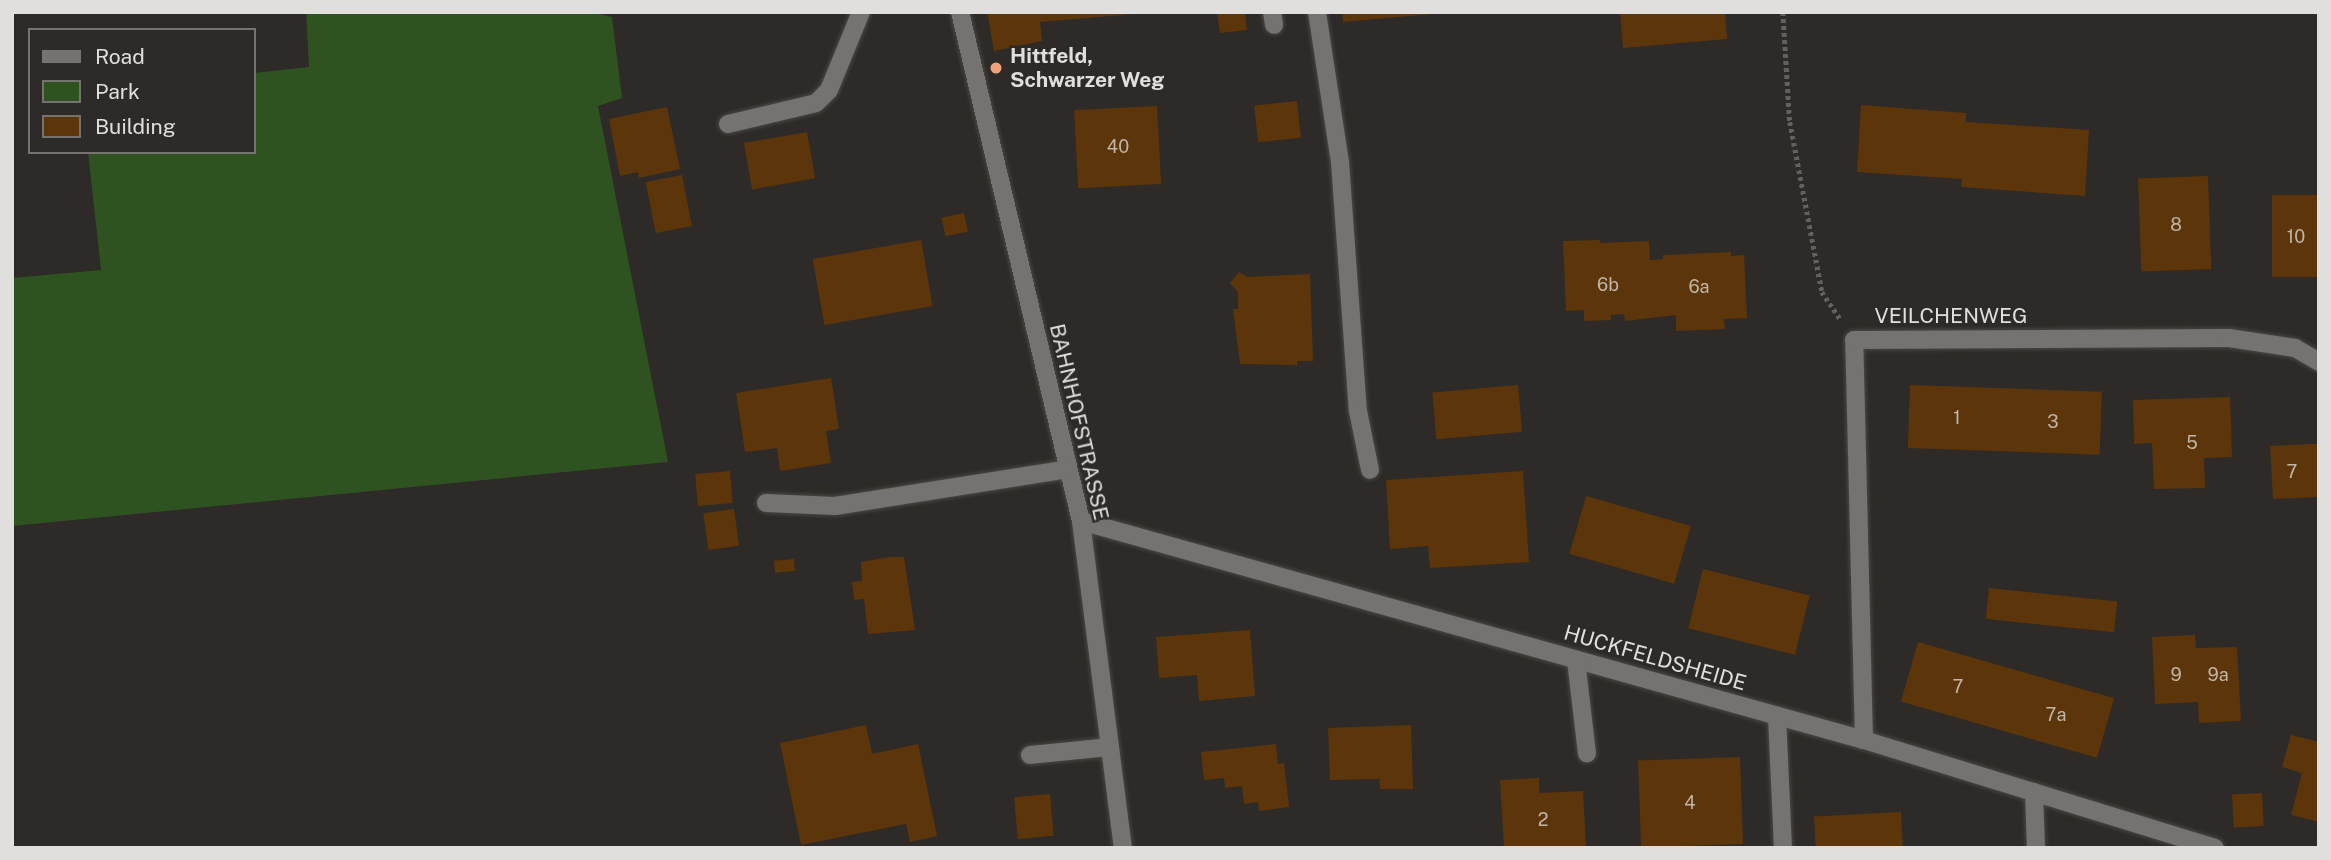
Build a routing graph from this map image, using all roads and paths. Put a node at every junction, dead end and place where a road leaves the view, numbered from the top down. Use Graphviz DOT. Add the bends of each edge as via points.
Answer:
graph roads {
  1 [pos="861,12"];
  2 [pos="960,12"];
  3 [pos="1317,12"];
  4 [pos="1783,12"];
  5 [pos="728,124"];
  6 [pos="1854,340"];
  7 [pos="2319,362"];
  8 [pos="1068,469"];
  9 [pos="1370,470"];
  10 [pos="766,503"];
  11 [pos="1081,521"];
  12 [pos="1576,660"];
  13 [pos="1777,716"];
  14 [pos="1864,740"];
  15 [pos="1110,747"];
  16 [pos="1587,753"];
  17 [pos="1030,755"];
  18 [pos="2034,792"];
  19 [pos="1123,848"];
  20 [pos="1783,848"];
  21 [pos="2036,848"];
  22 [pos="2215,848"];
  1 -- 5 [label="street" via="829,90 816,103"];
  2 -- 8 [label="street, BAHNHOFSTRASSE"];
  3 -- 9 [label="street" via="1340,162 1358,411"];
  4 -- 6 [label="path" via="1790,122 1822,292"];
  6 -- 7 [label="street, VEILCHENWEG" via="2230,338 2295,348"];
  6 -- 14 [label="street, VEILCHENWEG"];
  8 -- 10 [label="street" via="835,506"];
  8 -- 11 [label="street, BAHNHOFSTRASSE"];
  11 -- 12 [label="street, HUCKFELDSHEIDE"];
  11 -- 15 [label="street, BAHNHOFSTRASSE"];
  12 -- 13 [label="street, HUCKFELDSHEIDE"];
  12 -- 16 [label="street"];
  13 -- 14 [label="street, HUCKFELDSHEIDE"];
  13 -- 20 [label="street"];
  14 -- 18 [label="street, HUCKFELDSHEIDE"];
  15 -- 17 [label="street"];
  15 -- 19 [label="street, BAHNHOFSTRASSE"];
  18 -- 21 [label="street"];
  18 -- 22 [label="street, HUCKFELDSHEIDE"];
}
